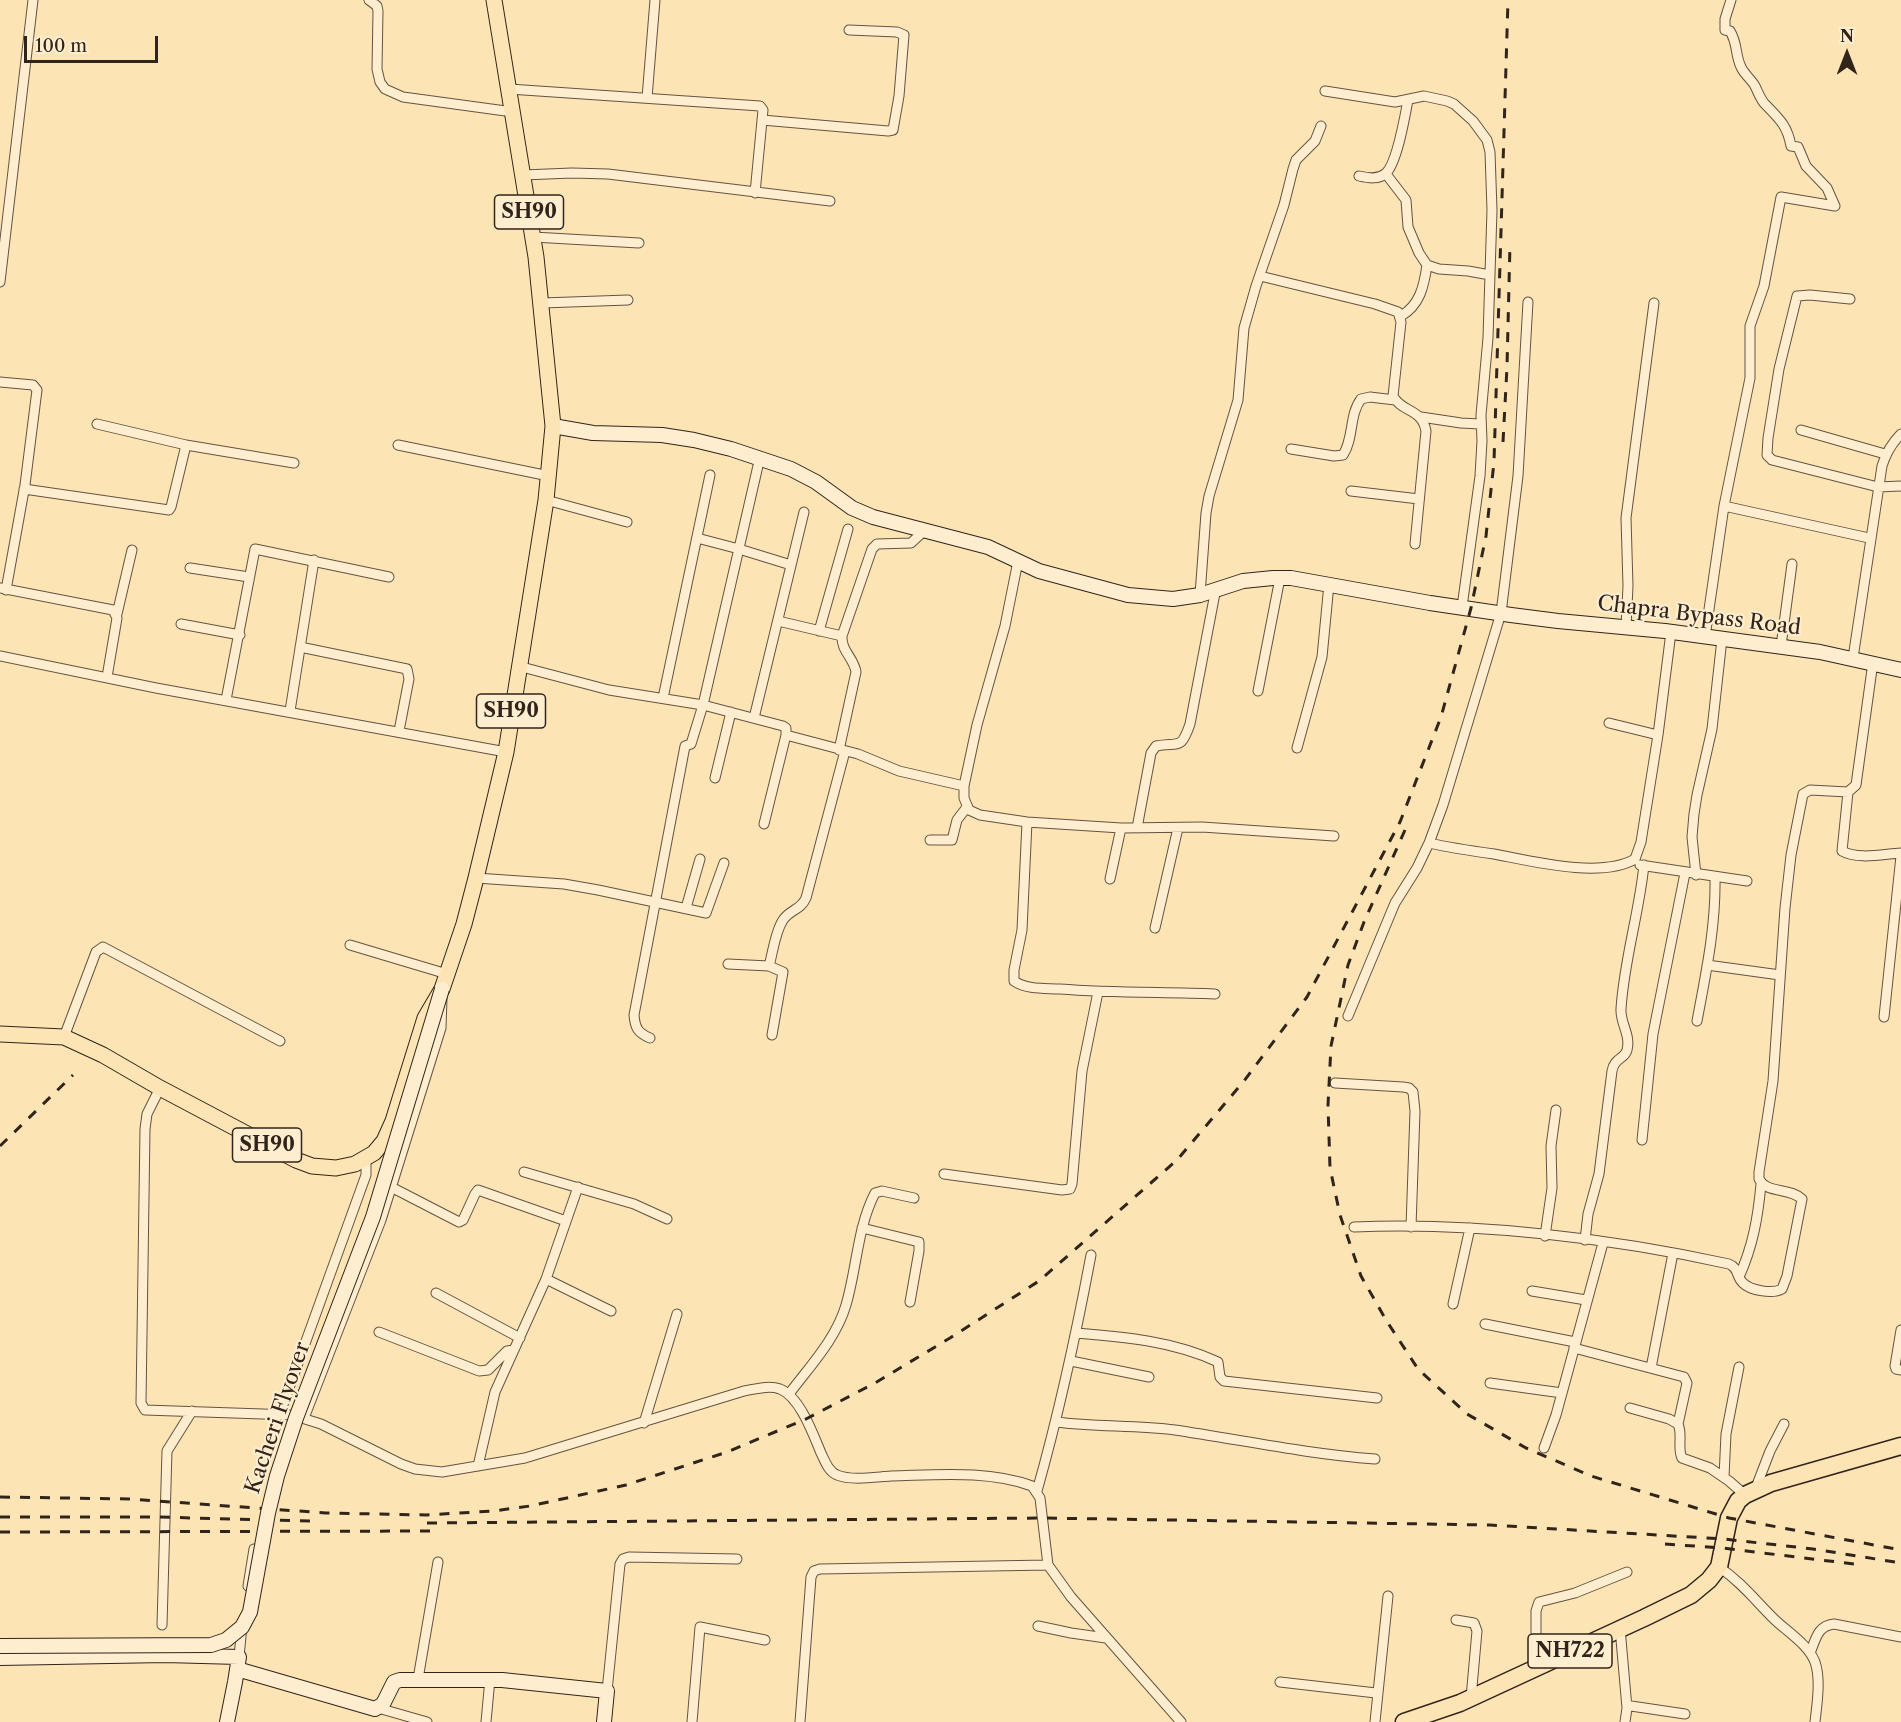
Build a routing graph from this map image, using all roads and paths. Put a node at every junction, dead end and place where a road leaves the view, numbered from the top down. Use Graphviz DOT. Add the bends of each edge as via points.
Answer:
graph roads {
  1 [pos="33,0"];
  2 [pos="369,0"];
  3 [pos="494,0"];
  4 [pos="656,0"];
  5 [pos="1731,0"];
  6 [pos="849,30"];
  7 [pos="509,88"];
  8 [pos="1325,91"];
  9 [pos="647,98"];
  10 [pos="1408,100"];
  11 [pos="513,112"];
  12 [pos="762,120"];
  13 [pos="1322,126"];
  14 [pos="1386,174"];
  15 [pos="523,175"];
  16 [pos="1359,176"];
  17 [pos="754,193"];
  18 [pos="830,201"];
  19 [pos="4,222"];
  20 [pos="533,237"];
  21 [pos="639,243"];
  22 [pos="1427,265"];
  23 [pos="1490,275"];
  24 [pos="1260,276"];
  25 [pos="0,282"];
  26 [pos="1850,299"];
  27 [pos="628,300"];
  28 [pos="1528,302"];
  29 [pos="542,303"];
  30 [pos="1654,303"];
  31 [pos="1401,316"];
  32 [pos="0,382"];
  33 [pos="1395,400"];
  34 [pos="1421,417"];
  35 [pos="97,424"];
  36 [pos="1480,424"];
  37 [pos="553,426"];
  38 [pos="1801,430"];
  39 [pos="1901,434"];
  40 [pos="186,445"];
  41 [pos="398,445"];
  42 [pos="1291,449"];
  43 [pos="1885,454"];
  44 [pos="760,457"];
  45 [pos="294,463"];
  46 [pos="710,475"];
  47 [pos="549,476"];
  48 [pos="1901,486"];
  49 [pos="1878,487"];
  50 [pos="24,489"];
  51 [pos="1351,491"];
  52 [pos="1419,499"];
  53 [pos="546,500"];
  54 [pos="1724,506"];
  55 [pos="804,512"];
  56 [pos="627,522"];
  57 [pos="848,528"];
  58 [pos="925,530"];
  59 [pos="697,538"];
  60 [pos="1869,538"];
  61 [pos="1415,544"];
  62 [pos="739,549"];
  63 [pos="132,550"];
  64 [pos="314,560"];
  65 [pos="1018,561"];
  66 [pos="1792,564"];
  67 [pos="791,565"];
  68 [pos="190,568"];
  69 [pos="249,577"];
  70 [pos="389,577"];
  71 [pos="1280,578"];
  72 [pos="1329,584"];
  73 [pos="1216,588"];
  74 [pos="3,589"];
  75 [pos="1200,595"];
  76 [pos="1462,607"];
  77 [pos="1496,612"];
  78 [pos="117,614"];
  79 [pos="778,621"];
  80 [pos="181,624"];
  81 [pos="1626,627"];
  82 [pos="819,630"];
  83 [pos="1671,632"];
  84 [pos="240,635"];
  85 [pos="842,636"];
  86 [pos="1705,637"];
  87 [pos="1722,639"];
  88 [pos="1781,646"];
  89 [pos="300,647"];
  90 [pos="0,656"];
  91 [pos="1853,658"];
  92 [pos="1873,662"];
  93 [pos="518,666"];
  94 [pos="1901,670"];
  95 [pos="107,677"];
  96 [pos="1258,691"];
  97 [pos="663,699"];
  98 [pos="226,700"];
  99 [pos="703,705"];
  100 [pos="290,711"];
  101 [pos="731,712"];
  102 [pos="754,718"];
  103 [pos="1609,723"];
  104 [pos="399,731"];
  105 [pos="786,735"];
  106 [pos="1658,735"];
  107 [pos="1297,748"];
  108 [pos="842,750"];
  109 [pos="506,752"];
  110 [pos="715,778"];
  111 [pos="964,786"];
  112 [pos="1848,792"];
  113 [pos="967,807"];
  114 [pos="1027,822"];
  115 [pos="764,824"];
  116 [pos="1121,828"];
  117 [pos="1137,828"];
  118 [pos="1178,828"];
  119 [pos="1334,836"];
  120 [pos="930,840"];
  121 [pos="1430,843"];
  122 [pos="1901,855"];
  123 [pos="700,859"];
  124 [pos="723,862"];
  125 [pos="1629,862"];
  126 [pos="1644,865"];
  127 [pos="1686,873"];
  128 [pos="1696,874"];
  129 [pos="1715,877"];
  130 [pos="476,878"];
  131 [pos="1110,879"];
  132 [pos="1747,881"];
  133 [pos="656,901"];
  134 [pos="686,908"];
  135 [pos="1155,928"];
  136 [pos="350,945"];
  137 [pos="729,964"];
  138 [pos="1707,965"];
  139 [pos="769,966"];
  140 [pos="447,974"];
  141 [pos="1780,975"];
  142 [pos="442,989"];
  143 [pos="1098,992"];
  144 [pos="1215,994"];
  145 [pos="1348,1016"];
  146 [pos="1884,1017"];
  147 [pos="1697,1021"];
  148 [pos="0,1035"];
  149 [pos="772,1035"];
  150 [pos="64,1037"];
  151 [pos="650,1038"];
  152 [pos="280,1041"];
  153 [pos="1335,1083"];
  154 [pos="160,1088"];
  155 [pos="1556,1110"];
  156 [pos="1642,1140"];
  157 [pos="366,1159"];
  158 [pos="524,1172"];
  159 [pos="944,1174"];
  160 [pos="1761,1184"];
  161 [pos="391,1187"];
  162 [pos="578,1187"];
  163 [pos="914,1198"];
  164 [pos="668,1219"];
  165 [pos="566,1221"];
  166 [pos="1354,1227"];
  167 [pos="1412,1227"];
  168 [pos="862,1228"];
  169 [pos="1470,1228"];
  170 [pos="1545,1236"];
  171 [pos="1585,1240"];
  172 [pos="1603,1243"];
  173 [pos="1673,1253"];
  174 [pos="1091,1255"];
  175 [pos="1739,1277"];
  176 [pos="546,1279"];
  177 [pos="1532,1291"];
  178 [pos="436,1293"];
  179 [pos="1586,1300"];
  180 [pos="910,1302"];
  181 [pos="1453,1304"];
  182 [pos="611,1311"];
  183 [pos="677,1314"];
  184 [pos="1485,1324"];
  185 [pos="1901,1330"];
  186 [pos="379,1332"];
  187 [pos="1076,1333"];
  188 [pos="520,1338"];
  189 [pos="1574,1345"];
  190 [pos="514,1350"];
  191 [pos="1071,1361"];
  192 [pos="1739,1366"];
  193 [pos="1651,1368"];
  194 [pos="1901,1370"];
  195 [pos="1149,1377"];
  196 [pos="1490,1383"];
  197 [pos="1562,1393"];
  198 [pos="789,1394"];
  199 [pos="1377,1398"];
  200 [pos="1630,1408"];
  201 [pos="192,1411"];
  202 [pos="280,1413"];
  203 [pos="304,1418"];
  204 [pos="1056,1422"];
  205 [pos="644,1423"];
  206 [pos="1678,1424"];
  207 [pos="1784,1424"];
  208 [pos="1901,1446"];
  209 [pos="1544,1448"];
  210 [pos="1375,1459"];
  211 [pos="478,1466"];
  212 [pos="1724,1477"];
  213 [pos="1037,1491"];
  214 [pos="1750,1492"];
  215 [pos="254,1549"];
  216 [pos="737,1559"];
  217 [pos="438,1562"];
  218 [pos="1048,1565"];
  219 [pos="1719,1567"];
  220 [pos="1627,1572"];
  221 [pos="1388,1596"];
  222 [pos="1456,1620"];
  223 [pos="162,1625"];
  224 [pos="1038,1626"];
  225 [pos="1620,1628"];
  226 [pos="1901,1637"];
  227 [pos="1106,1638"];
  228 [pos="765,1640"];
  229 [pos="0,1646"];
  230 [pos="1810,1653"];
  231 [pos="0,1658"];
  232 [pos="238,1663"];
  233 [pos="1536,1667"];
  234 [pos="418,1679"];
  235 [pos="490,1679"];
  236 [pos="1280,1682"];
  237 [pos="607,1691"];
  238 [pos="1376,1693"];
  239 [pos="1471,1698"];
  240 [pos="378,1708"];
  241 [pos="1628,1708"];
  242 [pos="1685,1714"];
  243 [pos="227,1722"];
  244 [pos="427,1722"];
  245 [pos="486,1722"];
  246 [pos="604,1722"];
  247 [pos="692,1722"];
  248 [pos="800,1722"];
  249 [pos="1181,1722"];
  250 [pos="1375,1722"];
  251 [pos="1404,1722"];
  252 [pos="1625,1722"];
  253 [pos="1815,1722"];
  1 -- 19 [label="street"];
  2 -- 11 [label="street" via="377,6 376,69 385,89 403,97"];
  3 -- 7 [label="main road, SH90"];
  4 -- 9 [label="street"];
  5 -- 54 [label="street" via="1725,30 1730,31 1736,42 1742,71 1782,122 1791,146 1798,147 1806,166 1827,188 1835,206 1781,197 1764,286 1750,326 1750,378"];
  6 -- 12 [label="street" via="904,35 893,130"];
  7 -- 9 [label="street"];
  7 -- 11 [label="main road, SH90"];
  8 -- 10 [label="street" via="1395,102"];
  9 -- 12 [label="street" via="757,105 763,108"];
  10 -- 14 [label="street" via="1399,142"];
  10 -- 23 [label="street" via="1424,96 1454,104 1487,141 1492,178"];
  11 -- 15 [label="main road, SH90"];
  12 -- 17 [label="street"];
  13 -- 24 [label="street" via="1315,141 1296,160"];
  14 -- 16 [label="street"];
  14 -- 22 [label="street" via="1406,200 1408,227"];
  15 -- 17 [label="street" via="608,174"];
  15 -- 20 [label="main road, SH90"];
  17 -- 18 [label="street"];
  19 -- 25 [label="street"];
  20 -- 21 [label="street"];
  20 -- 29 [label="main road, SH90"];
  22 -- 23 [label="street"];
  22 -- 31 [label="street" via="1418,300"];
  23 -- 36 [label="street"];
  24 -- 31 [label="street" via="1394,309"];
  24 -- 75 [label="street" via="1242,338 1238,400 1208,505"];
  26 -- 49 [label="street" via="1797,296 1779,369 1767,456"];
  27 -- 29 [label="street"];
  28 -- 77 [label="street" via="1520,455"];
  29 -- 37 [label="main road, SH90"];
  30 -- 81 [label="street" via="1626,518"];
  31 -- 33 [label="street" via="1392,392"];
  32 -- 50 [label="street" via="36,387"];
  33 -- 34 [label="street"];
  33 -- 42 [label="street" via="1361,399 1343,455"];
  34 -- 36 [label="street"];
  34 -- 52 [label="street" via="1426,431"];
  35 -- 40 [label="street"];
  36 -- 76 [label="street" via="1480,476"];
  37 -- 44 [label="street, Chapra Bypass Road" via="593,433 662,435"];
  37 -- 47 [label="main road, SH90"];
  38 -- 43 [label="street"];
  39 -- 43 [label="street"];
  40 -- 45 [label="street"];
  40 -- 50 [label="street" via="169,510"];
  41 -- 47 [label="street"];
  43 -- 49 [label="street"];
  44 -- 58 [label="street, Chapra Bypass Road" via="816,482 852,508"];
  44 -- 62 [label="street"];
  46 -- 59 [label="street"];
  47 -- 53 [label="main road, SH90"];
  48 -- 49 [label="street"];
  49 -- 60 [label="street"];
  50 -- 74 [label="street"];
  51 -- 52 [label="street"];
  52 -- 61 [label="street"];
  53 -- 56 [label="street"];
  53 -- 93 [label="main road, SH90"];
  54 -- 60 [label="street"];
  54 -- 86 [label="street"];
  55 -- 67 [label="street"];
  57 -- 82 [label="street"];
  58 -- 65 [label="street, Chapra Bypass Road" via="988,547"];
  58 -- 85 [label="street" via="911,543 874,546"];
  59 -- 62 [label="street"];
  59 -- 97 [label="street"];
  60 -- 91 [label="street"];
  62 -- 67 [label="street"];
  62 -- 99 [label="street"];
  63 -- 78 [label="street"];
  64 -- 69 [label="street" via="256,548"];
  64 -- 70 [label="street"];
  64 -- 89 [label="street"];
  65 -- 75 [label="street, Chapra Bypass Road" via="1047,574 1128,595 1173,600"];
  65 -- 111 [label="street"];
  66 -- 88 [label="street"];
  67 -- 79 [label="street"];
  68 -- 69 [label="street"];
  69 -- 84 [label="street"];
  71 -- 72 [label="street, Chapra Bypass Road"];
  71 -- 73 [label="street, Chapra Bypass Road"];
  71 -- 96 [label="street"];
  72 -- 76 [label="street, Chapra Bypass Road"];
  72 -- 107 [label="street" via="1320,666"];
  73 -- 75 [label="street, Chapra Bypass Road"];
  73 -- 117 [label="street" via="1190,724 1182,743 1156,746 1151,753"];
  74 -- 78 [label="street" via="107,608"];
  76 -- 77 [label="street, Chapra Bypass Road"];
  77 -- 81 [label="street, Chapra Bypass Road"];
  77 -- 121 [label="street"];
  78 -- 95 [label="street"];
  79 -- 82 [label="street"];
  79 -- 102 [label="street"];
  80 -- 84 [label="street"];
  81 -- 83 [label="street, Chapra Bypass Road"];
  82 -- 85 [label="street"];
  83 -- 86 [label="street, Chapra Bypass Road"];
  83 -- 106 [label="street"];
  84 -- 98 [label="street"];
  85 -- 108 [label="street" via="843,648 856,672"];
  86 -- 87 [label="street, Chapra Bypass Road"];
  87 -- 88 [label="street, Chapra Bypass Road"];
  87 -- 128 [label="street" via="1710,736 1695,804 1692,837"];
  88 -- 91 [label="street, Chapra Bypass Road"];
  89 -- 100 [label="street"];
  89 -- 104 [label="street" via="407,669 409,680"];
  90 -- 95 [label="street"];
  91 -- 92 [label="street, Chapra Bypass Road"];
  92 -- 94 [label="street, Chapra Bypass Road"];
  92 -- 112 [label="street" via="1858,778 1854,789"];
  93 -- 97 [label="street" via="591,686"];
  93 -- 109 [label="main road, SH90"];
  95 -- 98 [label="street"];
  97 -- 99 [label="street"];
  98 -- 100 [label="street"];
  99 -- 101 [label="street"];
  99 -- 133 [label="street" via="691,744 685,746"];
  100 -- 104 [label="street"];
  101 -- 102 [label="street"];
  101 -- 110 [label="street"];
  102 -- 105 [label="street" via="783,726"];
  103 -- 106 [label="street"];
  104 -- 109 [label="street"];
  105 -- 108 [label="street"];
  105 -- 115 [label="street"];
  106 -- 125 [label="street" via="1641,842 1635,859"];
  108 -- 111 [label="street" via="899,771"];
  108 -- 139 [label="street" via="806,898 781,923"];
  109 -- 130 [label="main road, SH90"];
  111 -- 113 [label="street"];
  112 -- 122 [label="street" via="1842,851"];
  112 -- 141 [label="street" via="1810,790 1801,797"];
  113 -- 114 [label="street" via="980,815"];
  113 -- 120 [label="street" via="957,820 952,840"];
  114 -- 116 [label="street"];
  114 -- 143 [label="street" via="1022,930 1014,981 1037,988"];
  116 -- 117 [label="street"];
  116 -- 131 [label="street"];
  117 -- 118 [label="street"];
  118 -- 119 [label="street"];
  118 -- 135 [label="street"];
  121 -- 125 [label="street" via="1561,867"];
  121 -- 145 [label="street" via="1395,903"];
  122 -- 146 [label="street"];
  123 -- 134 [label="street"];
  124 -- 134 [label="street" via="705,914"];
  125 -- 126 [label="street"];
  126 -- 127 [label="street"];
  126 -- 171 [label="street" via="1621,1008 1628,1047 1613,1066 1599,1173"];
  127 -- 128 [label="street"];
  127 -- 156 [label="street" via="1653,1034"];
  128 -- 129 [label="street"];
  129 -- 132 [label="street"];
  129 -- 138 [label="street"];
  130 -- 133 [label="street" via="564,885"];
  130 -- 140 [label="main road, SH90"];
  133 -- 134 [label="street"];
  133 -- 151 [label="street" via="634,1015 636,1029"];
  136 -- 140 [label="street"];
  137 -- 139 [label="street"];
  138 -- 141 [label="street"];
  138 -- 147 [label="street"];
  139 -- 149 [label="street" via="784,974"];
  140 -- 142 [label="main road, SH90"];
  141 -- 160 [label="street" via="1773,1081 1759,1172"];
  142 -- 157 [label="main road, SH90" via="425,1018 393,1121 384,1141"];
  142 -- 161 [label="street" via="441,1028"];
  142 -- 229 [label="street, Kacheri Flyover, bridge" via="373,1217 277,1476 250,1612 242,1627 226,1640 211,1645"];
  143 -- 144 [label="street"];
  143 -- 159 [label="street" via="1082,1071 1070,1189"];
  148 -- 150 [label="main road, SH90"];
  150 -- 152 [label="street" via="96,952 106,947"];
  150 -- 154 [label="main road, SH90"];
  153 -- 167 [label="street" via="1403,1087 1413,1092"];
  154 -- 157 [label="main road, SH90" via="312,1166 336,1168"];
  154 -- 201 [label="street" via="147,1114 145,1130 141,1403 145,1410"];
  155 -- 170 [label="street"];
  157 -- 202 [label="street" via="366,1175"];
  158 -- 162 [label="street"];
  160 -- 175 [label="street" via="1755,1232"];
  160 -- 175 [label="street" via="1802,1199 1787,1276 1782,1289 1773,1292 1746,1286"];
  161 -- 165 [label="street" via="459,1222 478,1190"];
  161 -- 203 [label="street"];
  162 -- 164 [label="street"];
  162 -- 165 [label="street"];
  163 -- 168 [label="street" via="877,1191"];
  165 -- 176 [label="street"];
  166 -- 167 [label="street"];
  167 -- 169 [label="street"];
  168 -- 180 [label="street" via="919,1242"];
  168 -- 198 [label="street" via="846,1306 837,1329"];
  169 -- 170 [label="street"];
  169 -- 181 [label="street"];
  170 -- 171 [label="street"];
  171 -- 172 [label="street"];
  172 -- 173 [label="street"];
  172 -- 179 [label="street"];
  173 -- 175 [label="street" via="1729,1264"];
  173 -- 193 [label="street"];
  174 -- 187 [label="street"];
  176 -- 182 [label="street"];
  176 -- 188 [label="street"];
  177 -- 179 [label="street"];
  178 -- 188 [label="street"];
  179 -- 189 [label="street"];
  183 -- 205 [label="street"];
  184 -- 189 [label="street"];
  185 -- 194 [label="street" via="1895,1366"];
  186 -- 190 [label="street" via="479,1371 488,1370 507,1351"];
  187 -- 191 [label="street"];
  187 -- 199 [label="street" via="1172,1345 1218,1362 1224,1381"];
  188 -- 190 [label="street"];
  189 -- 193 [label="street"];
  189 -- 197 [label="street"];
  190 -- 211 [label="street" via="495,1392"];
  191 -- 195 [label="street"];
  191 -- 204 [label="street"];
  192 -- 212 [label="street" via="1726,1434"];
  193 -- 206 [label="street" via="1687,1380"];
  196 -- 197 [label="street"];
  197 -- 209 [label="street"];
  198 -- 205 [label="street" via="773,1387 760,1388"];
  198 -- 213 [label="street" via="806,1419 827,1466 837,1475 976,1477 1021,1482"];
  200 -- 206 [label="street"];
  201 -- 202 [label="street"];
  201 -- 223 [label="street" via="167,1451"];
  202 -- 203 [label="street"];
  203 -- 211 [label="street" via="415,1469 442,1472"];
  204 -- 210 [label="street" via="1174,1430"];
  204 -- 213 [label="street"];
  205 -- 211 [label="street" via="525,1458"];
  206 -- 212 [label="street" via="1682,1458"];
  207 -- 214 [label="street"];
  208 -- 214 [label="highway"];
  212 -- 214 [label="street"];
  213 -- 218 [label="street"];
  214 -- 219 [label="highway" via="1738,1502 1729,1518"];
  215 -- 232 [label="street"];
  216 -- 237 [label="street" via="623,1559"];
  217 -- 234 [label="street"];
  218 -- 227 [label="street"];
  218 -- 248 [label="street" via="814,1571"];
  219 -- 225 [label="highway, NH722" via="1691,1595"];
  219 -- 230 [label="street" via="1736,1578"];
  220 -- 233 [label="street" via="1569,1595 1539,1602"];
  221 -- 238 [label="street"];
  222 -- 239 [label="street" via="1474,1623 1478,1631"];
  224 -- 227 [label="street"];
  225 -- 233 [label="highway, NH722"];
  225 -- 241 [label="street"];
  226 -- 230 [label="street" via="1826,1625 1820,1629"];
  227 -- 249 [label="street"];
  228 -- 247 [label="street" via="700,1627"];
  230 -- 253 [label="street" via="1817,1672"];
  231 -- 232 [label="street" via="165,1655"];
  232 -- 240 [label="street" via="353,1704"];
  232 -- 243 [label="street"];
  233 -- 239 [label="highway, NH722"];
  234 -- 235 [label="street"];
  234 -- 240 [label="street" via="394,1682"];
  235 -- 237 [label="street"];
  235 -- 245 [label="street"];
  236 -- 238 [label="street"];
  237 -- 246 [label="street"];
  238 -- 250 [label="street"];
  239 -- 251 [label="highway, NH722"];
  240 -- 244 [label="street"];
  241 -- 242 [label="street"];
  241 -- 252 [label="street"];
}
